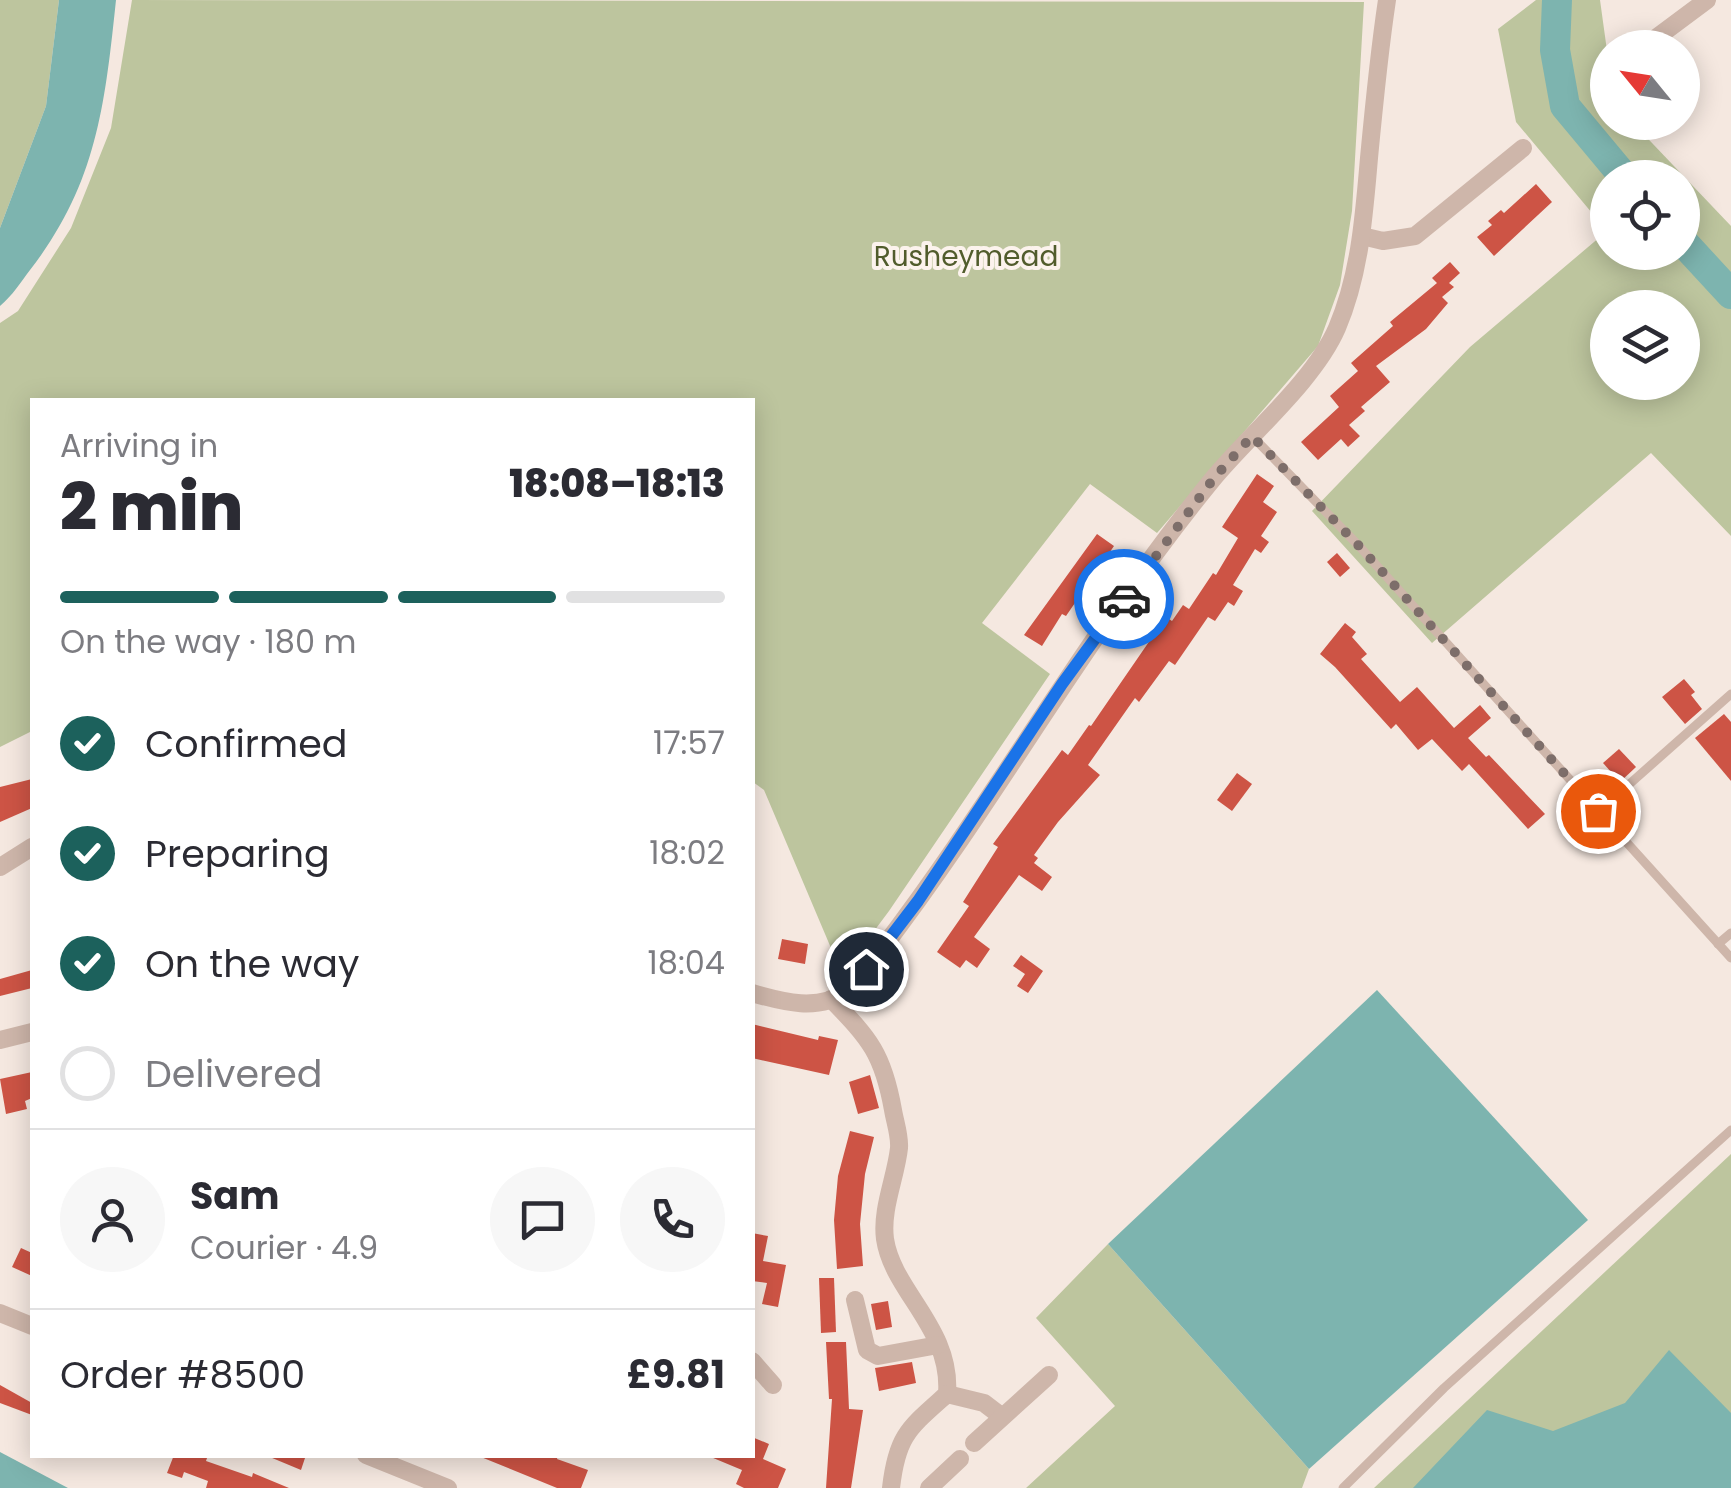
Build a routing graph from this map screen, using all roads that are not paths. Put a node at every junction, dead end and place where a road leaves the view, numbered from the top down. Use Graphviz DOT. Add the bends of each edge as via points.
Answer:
graph roads {
  1 [pos="1387,0"];
  2 [pos="1707,0"];
  3 [pos="1667,30"];
  4 [pos="1523,148"];
  5 [pos="1362,236"];
  6 [pos="1252,436"];
  7 [pos="1731,694"];
  8 [pos="1598,811"];
  9 [pos="30,849"];
  10 [pos="0,867"];
  11 [pos="1731,932"];
  12 [pos="1718,944"];
  13 [pos="1731,958"];
  14 [pos="755,994"];
  15 [pos="831,999"];
  16 [pos="30,1032"];
  17 [pos="0,1040"];
  18 [pos="1731,1130"];
  19 [pos="855,1300"];
  20 [pos="0,1313"];
  21 [pos="30,1325"];
  22 [pos="938,1345"];
  23 [pos="755,1364"];
  24 [pos="1049,1375"];
  25 [pos="773,1385"];
  26 [pos="947,1394"];
  27 [pos="1001,1416"];
  28 [pos="974,1443"];
  29 [pos="373,1458"];
  30 [pos="960,1459"];
  31 [pos="448,1488"];
  32 [pos="891,1488"];
  33 [pos="930,1488"];
  34 [pos="1342,1488"];
  1 -- 5 [label="street"];
  2 -- 3 [label="street"];
  4 -- 5 [label="street" via="1415,236 1383,242"];
  5 -- 6 [label="street" via="1335,333"];
  6 -- 8 [label="lane"];
  6 -- 15 [label="street" via="1202,492 1062,684 918,901 847,991"];
  7 -- 8 [label="lane"];
  8 -- 12 [label="lane"];
  9 -- 10 [label="street"];
  11 -- 12 [label="lane"];
  12 -- 13 [label="lane"];
  14 -- 15 [label="street" via="802,1005"];
  15 -- 22 [label="street" via="870,1039 886,1074 900,1146 885,1238"];
  16 -- 17 [label="street"];
  18 -- 34 [label="lane"];
  19 -- 22 [label="street" via="867,1350 878,1356"];
  20 -- 21 [label="street"];
  22 -- 26 [label="street"];
  23 -- 25 [label="street"];
  24 -- 27 [label="street"];
  26 -- 27 [label="street" via="984,1403"];
  26 -- 32 [label="street" via="904,1434"];
  27 -- 28 [label="street"];
  29 -- 31 [label="street"];
  30 -- 33 [label="street"];
}
